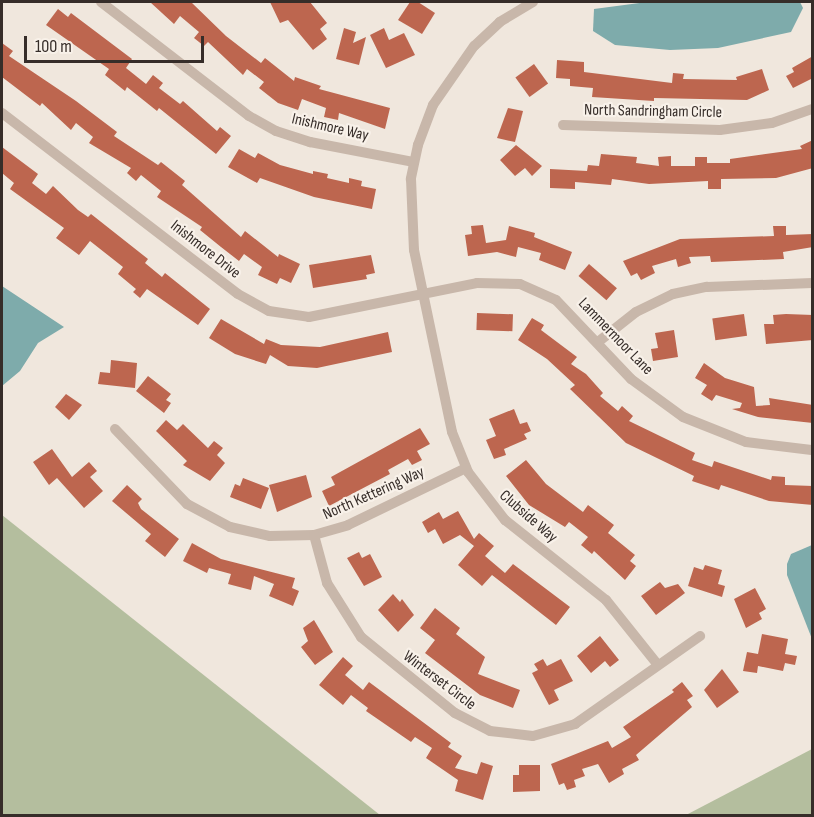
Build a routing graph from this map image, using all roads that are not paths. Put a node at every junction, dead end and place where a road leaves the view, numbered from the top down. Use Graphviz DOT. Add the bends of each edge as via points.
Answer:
graph roads {
  1 [pos="101,2"];
  2 [pos="533,2"];
  3 [pos="813,109"];
  4 [pos="2,113"];
  5 [pos="563,125"];
  6 [pos="414,162"];
  7 [pos="813,283"];
  8 [pos="424,294"];
  9 [pos="598,342"];
  10 [pos="115,429"];
  11 [pos="813,450"];
  12 [pos="466,468"];
  13 [pos="314,535"];
  14 [pos="699,636"];
  15 [pos="657,665"];
  1 -- 6 [label="street, Inishmore Way" via="261,123 294,138"];
  2 -- 6 [label="street, Clubside Way" via="495,26 458,64 430,111"];
  3 -- 5 [label="street, North Sandringham Circle" via="772,123 720,130"];
  4 -- 8 [label="street, Inishmore Drive" via="238,294 269,311 319,315"];
  6 -- 8 [label="street, Clubside Way" via="410,207"];
  7 -- 9 [label="street" via="707,287 673,294 636,312"];
  8 -- 9 [label="street, Lammermoor Lane" via="482,282 520,284 556,300"];
  8 -- 12 [label="street, Clubside Way" via="452,432"];
  9 -- 11 [label="street, Lammermoor Lane" via="631,379 683,417 746,442"];
  10 -- 13 [label="street, North Kettering Way" via="170,491 205,516 264,535"];
  12 -- 13 [label="street, North Kettering Way" via="348,525"];
  12 -- 15 [label="street, Clubside Way" via="505,520 606,600"];
  13 -- 15 [label="street, Winterset Circle" via="327,583 361,637 455,712 486,729 524,736 559,730 579,721"];
  14 -- 15 [label="street, Winterset Circle"];
}
